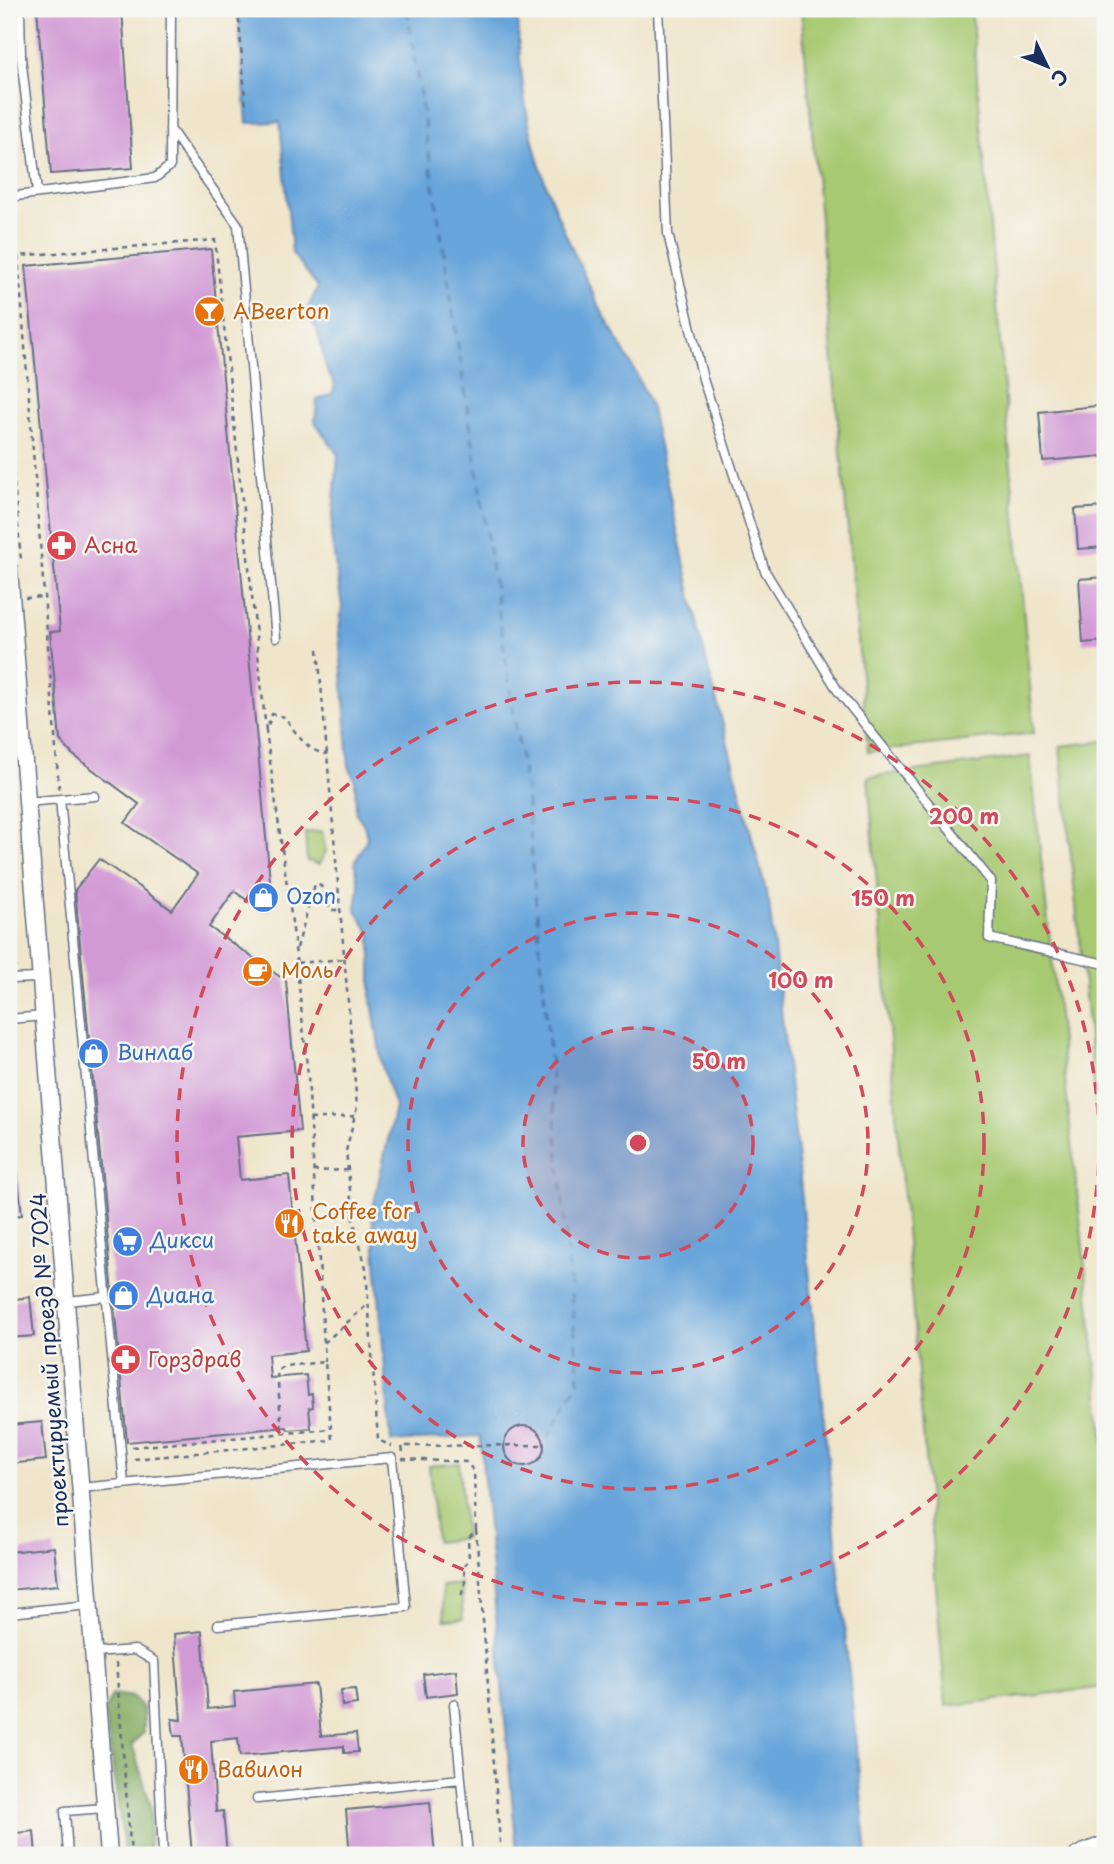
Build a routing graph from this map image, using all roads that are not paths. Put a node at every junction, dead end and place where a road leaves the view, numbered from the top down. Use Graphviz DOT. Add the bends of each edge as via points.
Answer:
graph roads {
  1 [pos="20,9"];
  2 [pos="171,9"];
  3 [pos="659,9"];
  4 [pos="170,130"];
  5 [pos="37,192"];
  6 [pos="9,197"];
  7 [pos="9,569"];
  8 [pos="276,638"];
  9 [pos="13,678"];
  10 [pos="95,796"];
  11 [pos="60,799"];
  12 [pos="26,802"];
  13 [pos="1105,964"];
  14 [pos="41,978"];
  15 [pos="13,979"];
  16 [pos="44,1016"];
  17 [pos="9,1019"];
  18 [pos="106,1297"];
  19 [pos="67,1301"];
  20 [pos="124,1484"];
  21 [pos="81,1488"];
  22 [pos="90,1605"];
  23 [pos="9,1613"];
  24 [pos="218,1625"];
  25 [pos="94,1653"];
  26 [pos="454,1704"];
  27 [pos="461,1779"];
  28 [pos="257,1799"];
  29 [pos="105,1808"];
  30 [pos="1105,1844"];
  31 [pos="68,1855"];
  32 [pos="109,1855"];
  33 [pos="163,1855"];
  34 [pos="468,1855"];
  35 [pos="1078,1855"];
  1 -- 5 [label="lane"];
  2 -- 4 [label="lane"];
  3 -- 13 [label="lane" via="668,234 703,379 765,571 838,691 991,881 989,938"];
  4 -- 5 [label="lane" via="170,166 155,178"];
  4 -- 8 [label="lane" via="238,225"];
  5 -- 6 [label="lane"];
  7 -- 9 [label="street, проектируемый проезд № 7024"];
  9 -- 12 [label="street, проектируемый проезд № 7024"];
  10 -- 11 [label="lane"];
  11 -- 12 [label="lane"];
  11 -- 18 [label="lane"];
  12 -- 14 [label="street, проектируемый проезд № 7024"];
  14 -- 15 [label="lane"];
  14 -- 16 [label="street, проектируемый проезд № 7024"];
  16 -- 17 [label="lane"];
  16 -- 19 [label="street, проектируемый проезд № 7024"];
  18 -- 19 [label="lane"];
  18 -- 20 [label="lane"];
  19 -- 21 [label="street, проектируемый проезд № 7024"];
  20 -- 21 [label="lane"];
  20 -- 24 [label="lane" via="392,1458 406,1607"];
  21 -- 22 [label="street, проектируемый проезд № 7024"];
  22 -- 23 [label="lane"];
  22 -- 25 [label="street, проектируемый проезд № 7024"];
  25 -- 29 [label="street, проектируемый проезд № 7024"];
  25 -- 33 [label="lane" via="135,1650 153,1661"];
  26 -- 27 [label="lane"];
  27 -- 28 [label="lane"];
  27 -- 34 [label="lane"];
  29 -- 31 [label="lane" via="65,1811"];
  29 -- 32 [label="street, проектируемый проезд № 7024"];
  30 -- 35 [label="street"];
}
